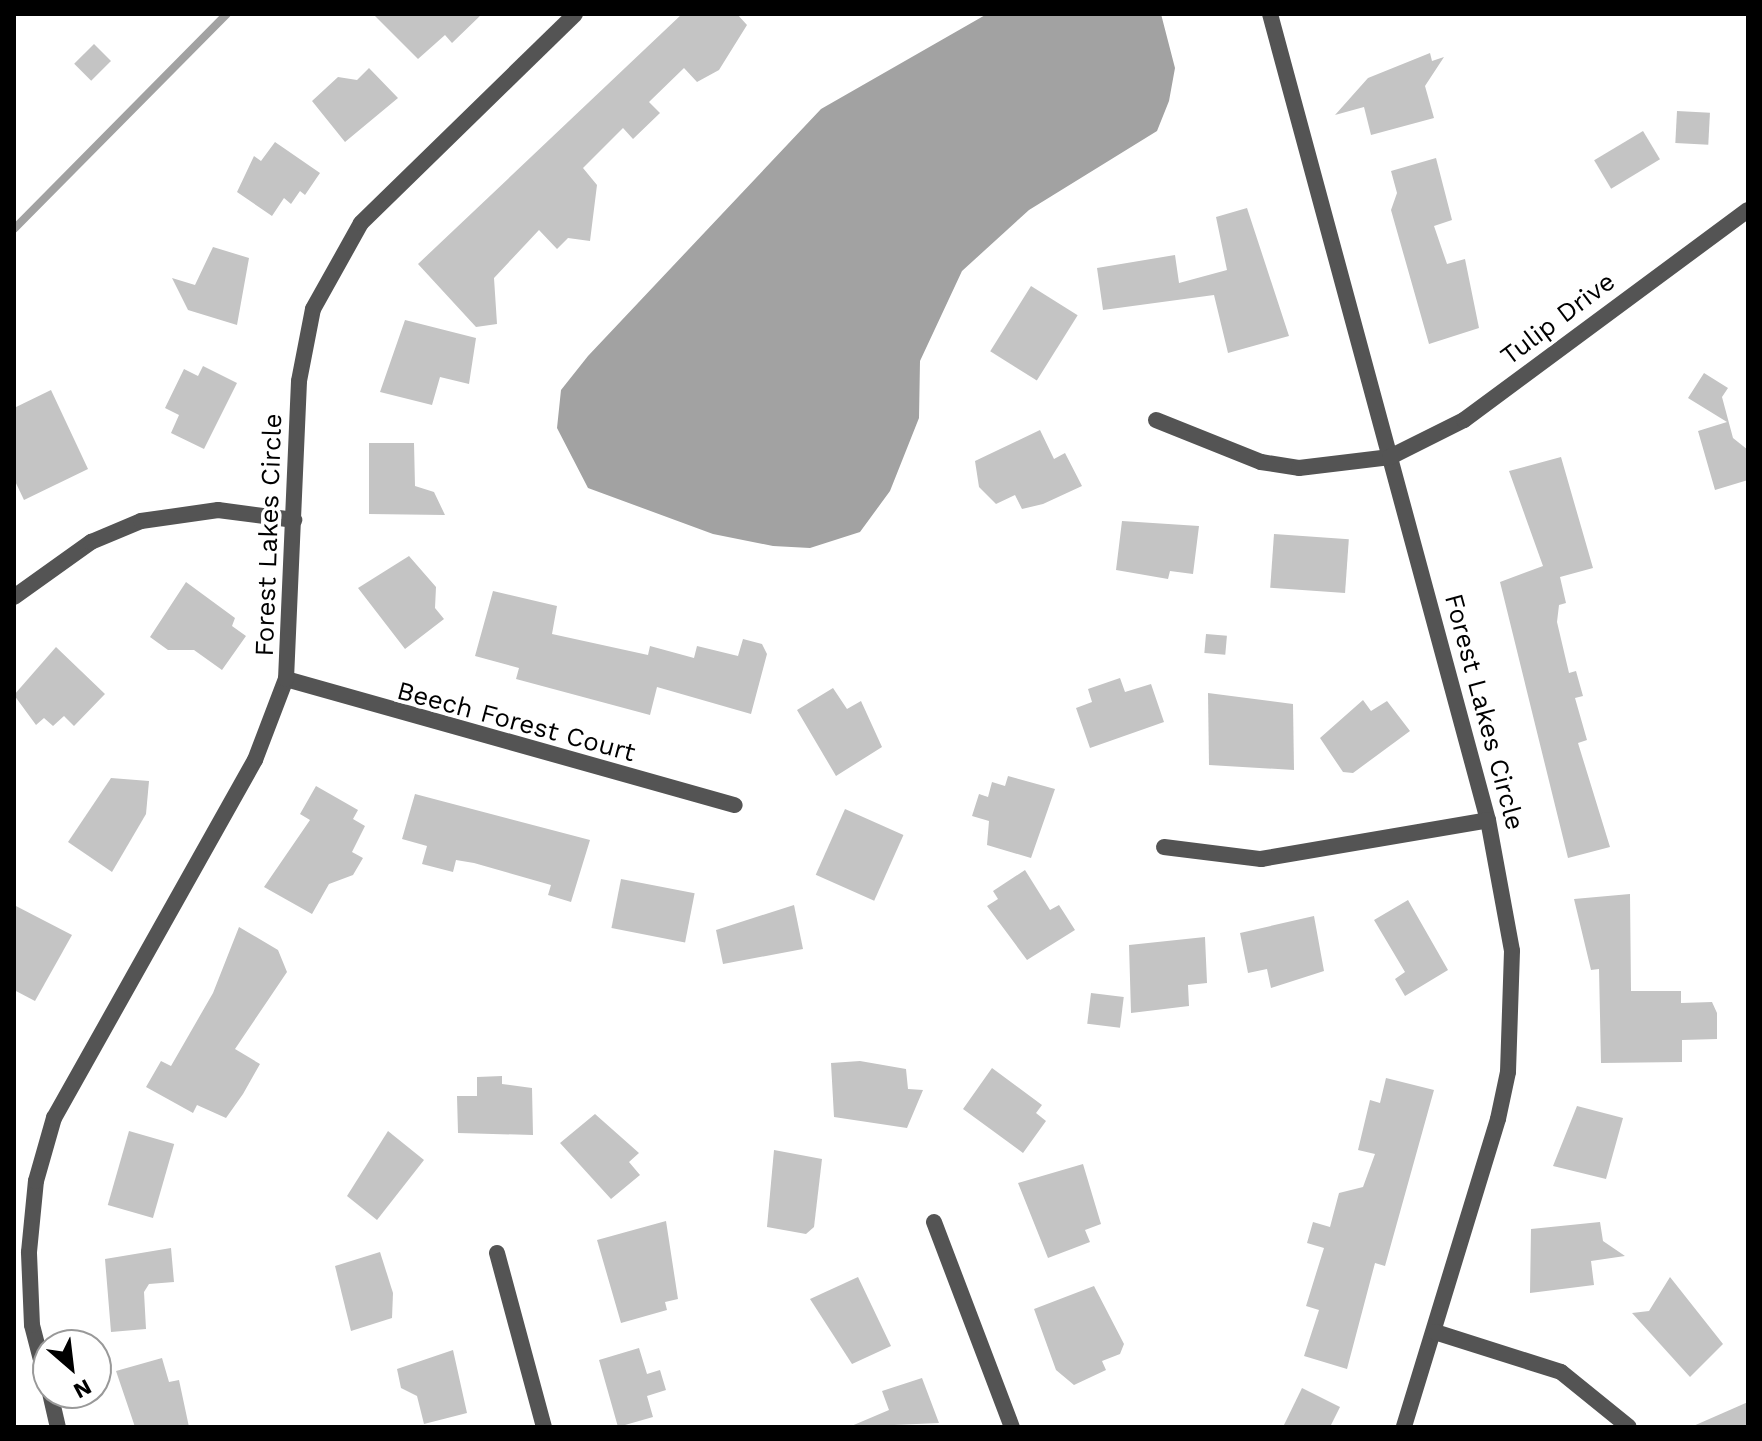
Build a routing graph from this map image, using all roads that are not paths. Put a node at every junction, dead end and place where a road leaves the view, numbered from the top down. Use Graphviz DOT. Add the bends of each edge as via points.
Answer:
graph roads {
  1 [pos="575,14"];
  2 [pos="1270,14"];
  3 [pos="1748,210"];
  4 [pos="1156,420"];
  5 [pos="1390,457"];
  6 [pos="294,520"];
  7 [pos="14,597"];
  8 [pos="286,679"];
  9 [pos="735,805"];
  10 [pos="1488,820"];
  11 [pos="1164,847"];
  12 [pos="14,1215"];
  13 [pos="33,1217"];
  14 [pos="934,1222"];
  15 [pos="497,1253"];
  16 [pos="33,1329"];
  17 [pos="1435,1332"];
  18 [pos="544,1427"];
  19 [pos="1012,1427"];
  20 [pos="1404,1427"];
  21 [pos="1629,1427"];
  1 -- 6 [label="street, Forest Lakes Circle" via="361,223 331,272 303,353"];
  2 -- 5 [label="street, Forest Lakes Circle"];
  3 -- 5 [label="street, Tulip Drive" via="1464,420"];
  4 -- 5 [label="street, Tulip Drive" via="1261,462 1330,469"];
  5 -- 10 [label="street, Forest Lakes Circle"];
  6 -- 7 [label="street" via="218,510 141,521 91,542"];
  6 -- 8 [label="street, Forest Lakes Circle"];
  8 -- 9 [label="street, Beech Forest Court"];
  8 -- 13 [label="street, Forest Lakes Circle" via="255,760 68,1087 36,1181"];
  10 -- 11 [label="street" via="1261,859"];
  10 -- 17 [label="street, Forest Lakes Circle" via="1512,951 1508,1072"];
  12 -- 13 [label="street"];
  13 -- 16 [label="street, Forest Lakes Circle"];
  14 -- 19 [label="street"];
  15 -- 18 [label="street"];
  17 -- 20 [label="street, Forest Lakes Circle"];
  17 -- 21 [label="street" via="1561,1372"];
}
